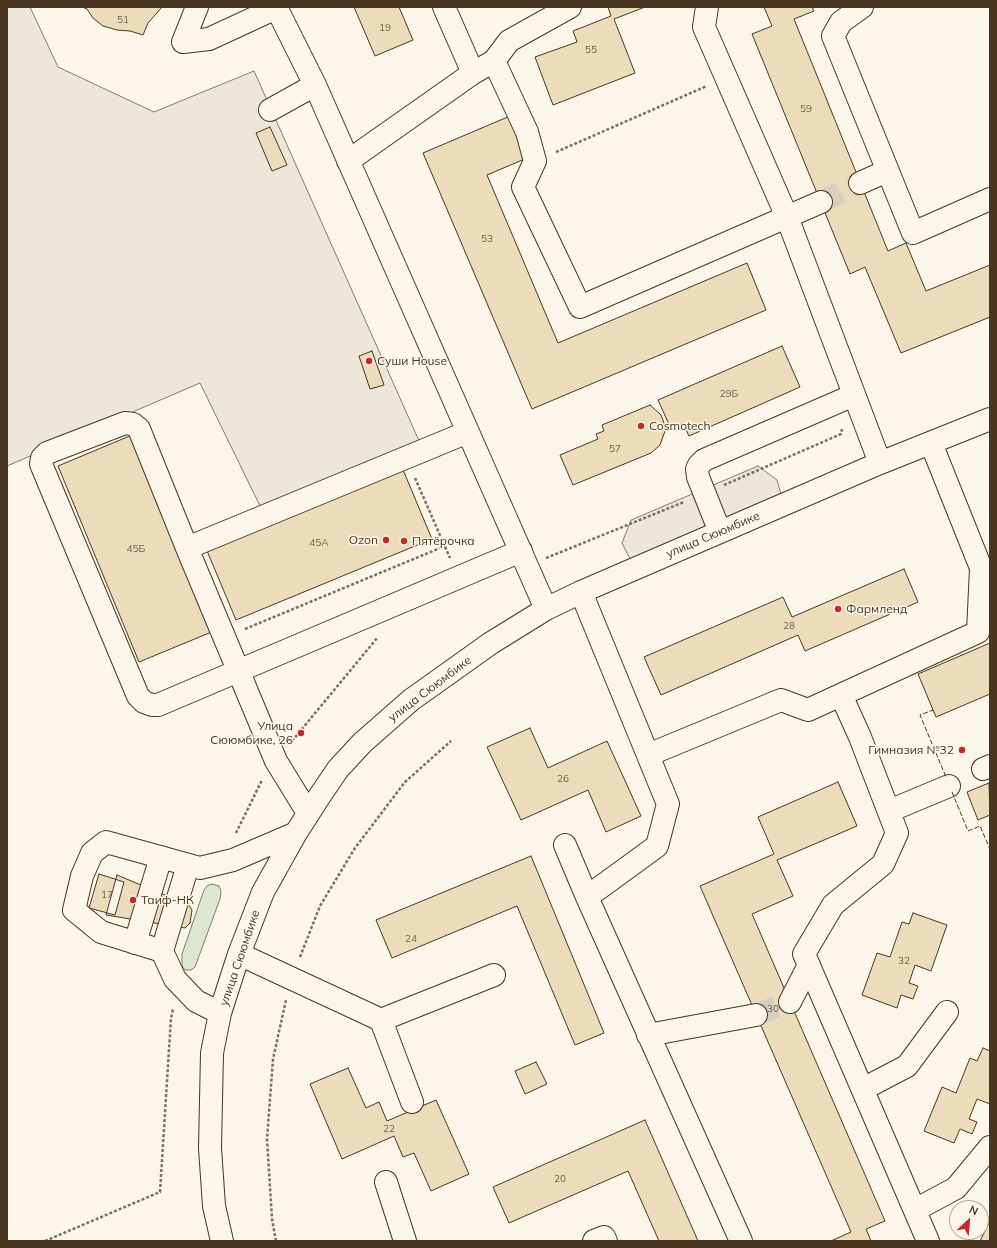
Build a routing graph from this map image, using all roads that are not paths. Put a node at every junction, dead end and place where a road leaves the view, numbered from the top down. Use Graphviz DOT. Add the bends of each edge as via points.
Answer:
graph roads {
  1 [pos="197,7"];
  2 [pos="276,7"];
  3 [pos="444,7"];
  4 [pos="570,7"];
  5 [pos="707,7"];
  6 [pos="862,7"];
  7 [pos="494,61"];
  8 [pos="473,73"];
  9 [pos="314,85"];
  10 [pos="270,110"];
  11 [pos="348,161"];
  12 [pos="887,171"];
  13 [pos="860,183"];
  14 [pos="990,199"];
  15 [pos="821,202"];
  16 [pos="787,217"];
  17 [pos="854,395"];
  18 [pos="990,419"];
  19 [pos="468,432"];
  20 [pos="931,443"];
  21 [pos="880,463"];
  22 [pos="720,532"];
  23 [pos="187,548"];
  24 [pos="524,558"];
  25 [pos="581,592"];
  26 [pos="546,609"];
  27 [pos="238,671"];
  28 [pos="840,696"];
  29 [pos="648,755"];
  30 [pos="949,786"];
  31 [pos="889,811"];
  32 [pos="308,813"];
  33 [pos="296,833"];
  34 [pos="565,845"];
  35 [pos="161,857"];
  36 [pos="194,866"];
  37 [pos="588,897"];
  38 [pos="135,943"];
  39 [pos="162,951"];
  40 [pos="238,954"];
  41 [pos="809,965"];
  42 [pos="494,975"];
  43 [pos="790,1002"];
  44 [pos="947,1012"];
  45 [pos="220,1013"];
  46 [pos="756,1015"];
  47 [pos="381,1020"];
  48 [pos="648,1035"];
  49 [pos="863,1089"];
  50 [pos="412,1102"];
  51 [pos="990,1147"];
  52 [pos="386,1182"];
  53 [pos="915,1210"];
  54 [pos="222,1241"];
  55 [pos="405,1241"];
  56 [pos="594,1241"];
  57 [pos="606,1241"];
  58 [pos="741,1241"];
  59 [pos="928,1241"];
  1 -- 2 [label="street" via="183,42 209,39"];
  2 -- 9 [label="street"];
  3 -- 8 [label="street"];
  4 -- 7 [label="street" via="509,41"];
  5 -- 16 [label="street" via="704,27"];
  6 -- 12 [label="street" via="841,22 833,36"];
  7 -- 8 [label="street"];
  7 -- 16 [label="street" via="527,132 535,161 523,187 580,307"];
  8 -- 11 [label="street"];
  9 -- 10 [label="street"];
  9 -- 11 [label="street"];
  11 -- 19 [label="street"];
  12 -- 13 [label="street"];
  12 -- 14 [label="street" via="913,233"];
  15 -- 16 [label="street"];
  16 -- 17 [label="street"];
  17 -- 21 [label="street"];
  17 -- 22 [label="street" via="704,460 697,469 698,477"];
  18 -- 20 [label="street, улица Сююмбике"];
  19 -- 23 [label="street"];
  19 -- 24 [label="street"];
  20 -- 21 [label="street, улица Сююмбике"];
  20 -- 28 [label="street" via="980,568 978,632"];
  21 -- 22 [label="street, улица Сююмбике"];
  22 -- 25 [label="street, улица Сююмбике"];
  23 -- 27 [label="street"];
  23 -- 27 [label="street" via="139,430 133,424 125,423 42,458 41,464 138,696 144,702 158,705"];
  24 -- 26 [label="street"];
  24 -- 27 [label="street" via="459,578"];
  25 -- 26 [label="street, улица Сююмбике"];
  25 -- 29 [label="street"];
  26 -- 32 [label="street, улица Сююмбике" via="491,643 411,700 362,743 343,764"];
  27 -- 32 [label="street" via="276,761"];
  28 -- 29 [label="street" via="808,710 781,700"];
  28 -- 31 [label="street" via="860,737"];
  29 -- 37 [label="street" via="668,804 657,846"];
  30 -- 31 [label="street"];
  31 -- 41 [label="street" via="897,833 883,864 833,905 804,954"];
  32 -- 33 [label="street, улица Сююмбике"];
  33 -- 36 [label="street" via="233,860"];
  33 -- 40 [label="street, улица Сююмбике" via="264,892"];
  34 -- 37 [label="street"];
  35 -- 36 [label="street"];
  35 -- 38 [label="street"];
  35 -- 38 [label="street" via="106,842 92,853 82,876 74,910 101,932"];
  36 -- 39 [label="street"];
  37 -- 48 [label="street"];
  38 -- 39 [label="street"];
  39 -- 45 [label="street" via="175,979 196,1001"];
  40 -- 45 [label="street, улица Сююмбике"];
  40 -- 47 [label="street"];
  41 -- 43 [label="street"];
  41 -- 49 [label="street"];
  42 -- 47 [label="street"];
  44 -- 49 [label="street" via="907,1066"];
  45 -- 54 [label="street, улица Сююмбике" via="212,1053 210,1148 214,1206"];
  46 -- 48 [label="street"];
  47 -- 50 [label="street"];
  48 -- 58 [label="street"];
  49 -- 53 [label="street"];
  51 -- 53 [label="street" via="956,1188"];
  52 -- 55 [label="street"];
  53 -- 59 [label="street"];
  56 -- 57 [label="street" via="604,1237"];
}
